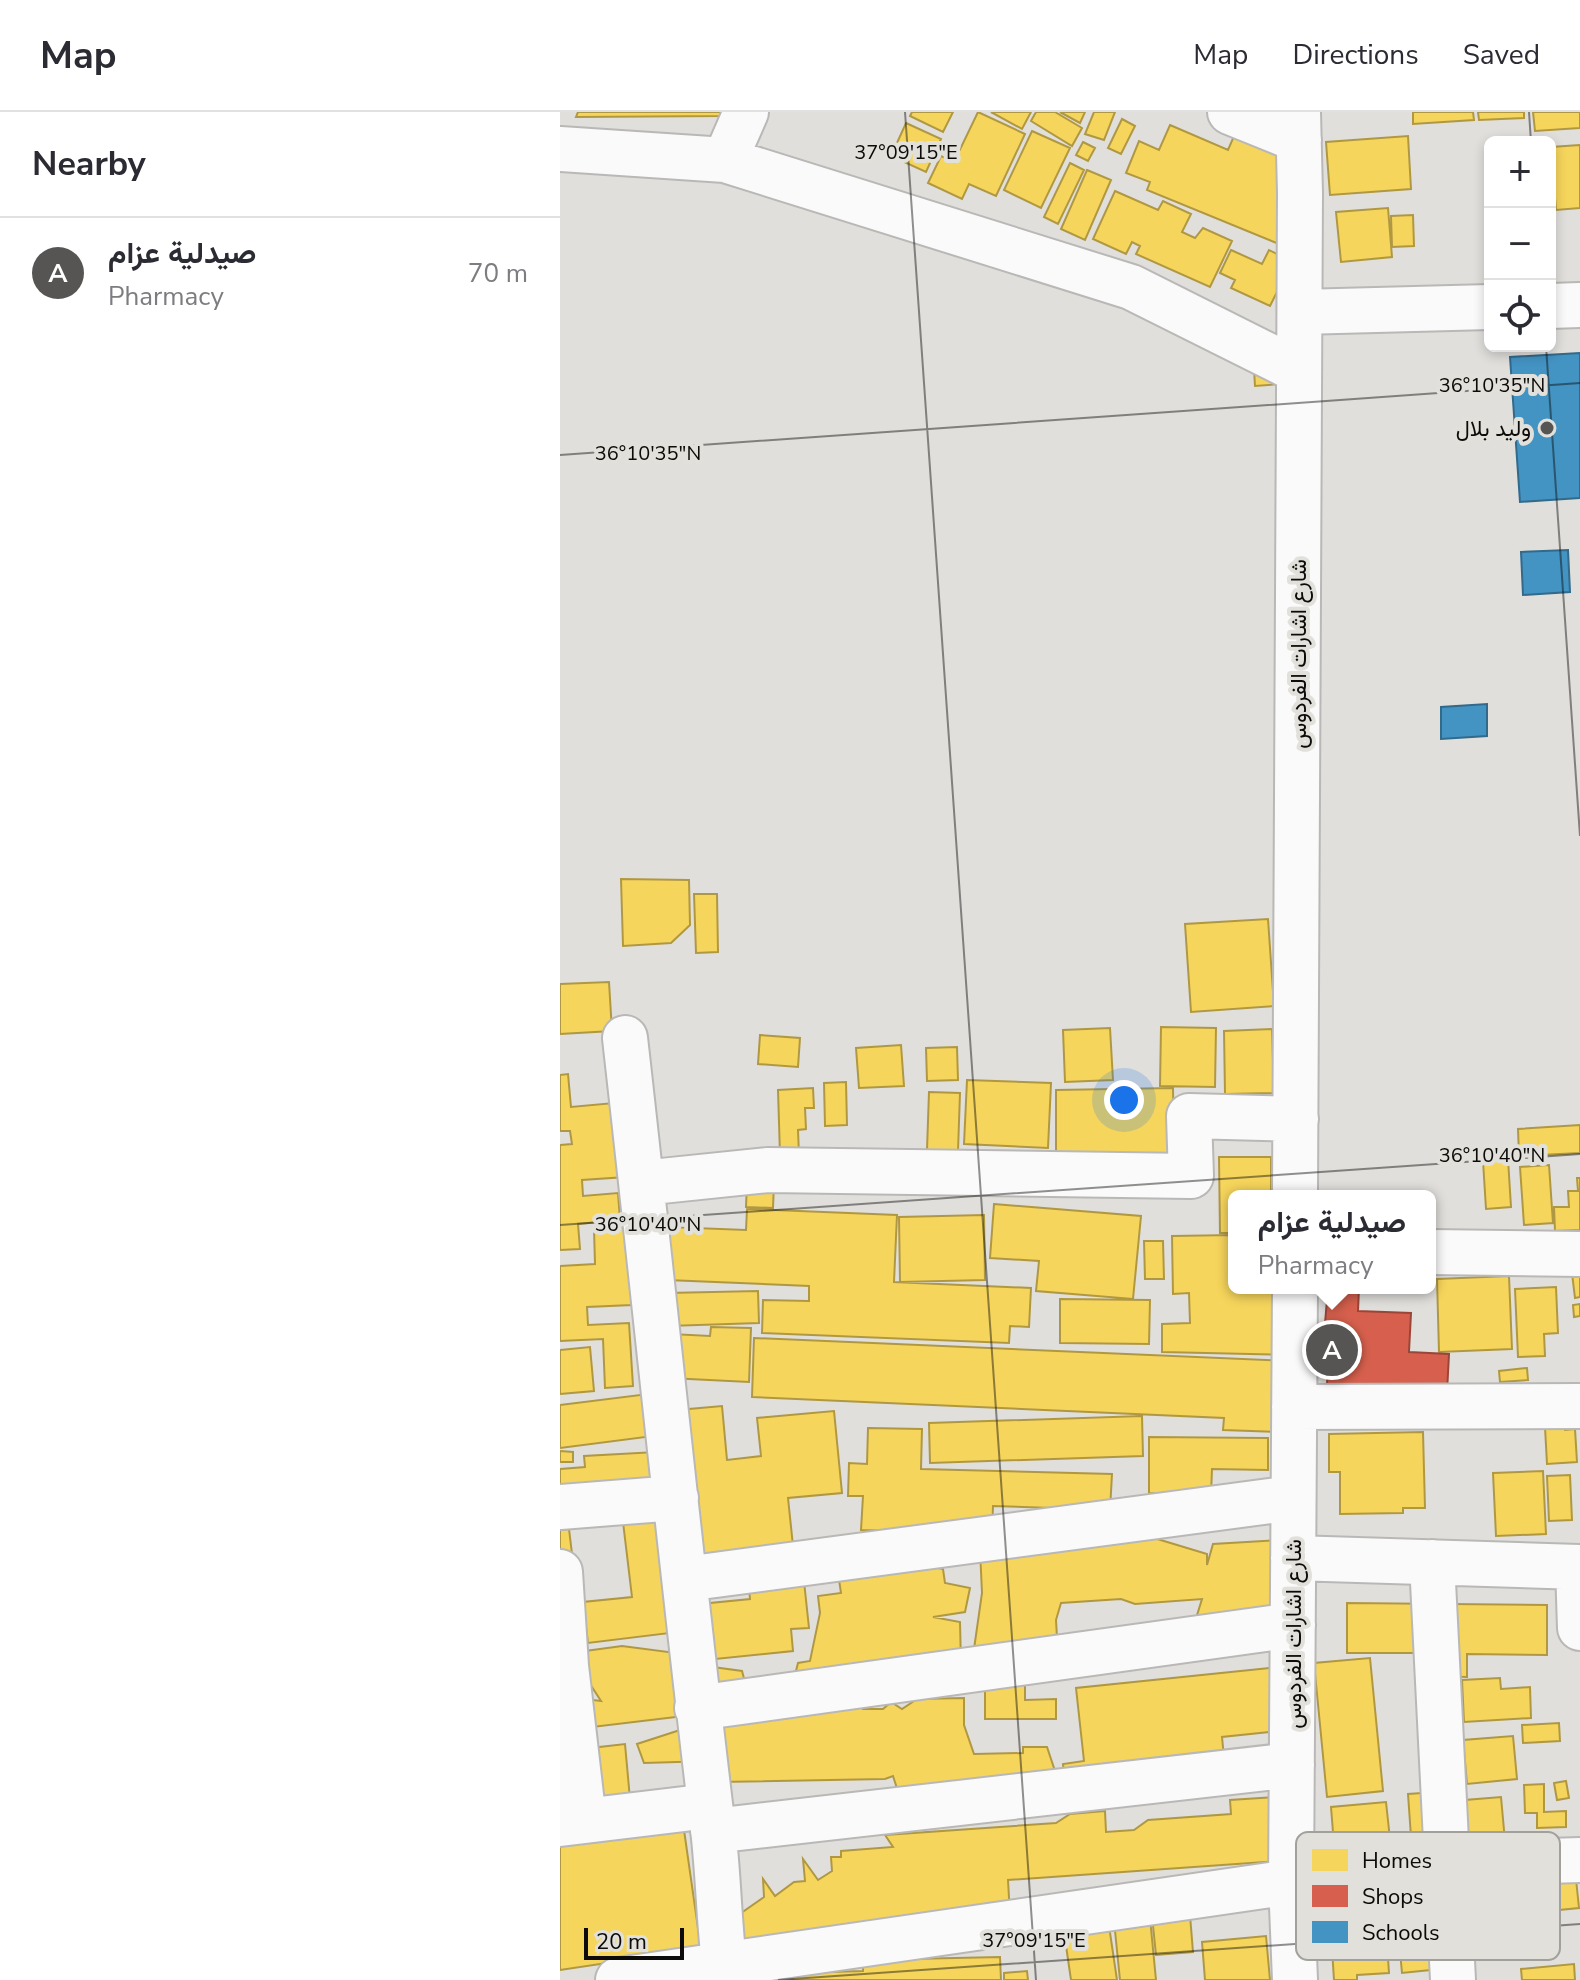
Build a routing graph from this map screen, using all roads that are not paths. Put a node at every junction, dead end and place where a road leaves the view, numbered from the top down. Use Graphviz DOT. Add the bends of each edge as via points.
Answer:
graph roads {
  1 [pos="746,112"];
  2 [pos="1230,112"];
  3 [pos="1298,126"];
  4 [pos="560,149"];
  5 [pos="725,160"];
  6 [pos="1580,305"];
  7 [pos="1556,306"];
  8 [pos="1484,307"];
  9 [pos="1300,312"];
  10 [pos="1299,371"];
  11 [pos="625,1038"];
  12 [pos="1296,1119"];
  13 [pos="642,1183"];
  14 [pos="1295,1190"];
  15 [pos="1436,1252"];
  16 [pos="1580,1254"];
  17 [pos="1295,1294"];
  18 [pos="1580,1406"];
  19 [pos="1294,1407"];
  20 [pos="676,1498"];
  21 [pos="1293,1498"];
  22 [pos="560,1507"];
  23 [pos="1293,1558"];
  24 [pos="1432,1562"];
  25 [pos="1579,1567"];
  26 [pos="560,1572"];
  27 [pos="685,1579"];
  28 [pos="1293,1625"];
  29 [pos="1580,1628"];
  30 [pos="563,1666"];
  31 [pos="697,1708"];
  32 [pos="1292,1765"];
  33 [pos="711,1818"];
  34 [pos="572,1823"];
  35 [pos="1445,1832"];
  36 [pos="1580,1860"];
  37 [pos="1560,1861"];
  38 [pos="1291,1872"];
  39 [pos="1296,1872"];
  40 [pos="1452,1960"];
  41 [pos="725,1973"];
  42 [pos="618,1980"];
  43 [pos="1295,1980"];
  44 [pos="1453,1980"];
  1 -- 5 [label="street"];
  2 -- 3 [label="street"];
  3 -- 9 [label="street, شارع اشارات الفردوس"];
  4 -- 5 [label="street"];
  5 -- 10 [label="street" via="1131,287"];
  6 -- 7 [label="street"];
  8 -- 9 [label="street"];
  9 -- 10 [label="street, شارع اشارات الفردوس"];
  10 -- 12 [label="street, شارع اشارات الفردوس"];
  11 -- 13 [label="street"];
  12 -- 13 [label="street" via="1189,1116 1191,1176 768,1170"];
  12 -- 14 [label="street, شارع اشارات الفردوس"];
  13 -- 20 [label="street"];
  15 -- 16 [label="street"];
  17 -- 19 [label="street, شارع اشارات الفردوس"];
  18 -- 19 [label="street"];
  19 -- 21 [label="street, شارع اشارات الفردوس"];
  20 -- 22 [label="street"];
  20 -- 27 [label="street"];
  21 -- 23 [label="street, شارع اشارات الفردوس"];
  21 -- 27 [label="street"];
  23 -- 24 [label="street"];
  23 -- 28 [label="street, شارع اشارات الفردوس"];
  24 -- 25 [label="street"];
  24 -- 35 [label="street"];
  25 -- 29 [label="street"];
  26 -- 30 [label="street"];
  27 -- 31 [label="street"];
  28 -- 31 [label="street"];
  28 -- 32 [label="street, شارع اشارات الفردوس"];
  30 -- 34 [label="street"];
  31 -- 33 [label="street"];
  32 -- 33 [label="street"];
  32 -- 38 [label="street, شارع اشارات الفردوس"];
  33 -- 34 [label="street"];
  33 -- 41 [label="street"];
  36 -- 37 [label="street"];
  38 -- 39 [label="street"];
  38 -- 41 [label="street"];
  38 -- 43 [label="street, شارع اشارات الفردوس"];
  40 -- 44 [label="street"];
  41 -- 42 [label="street"];
}
